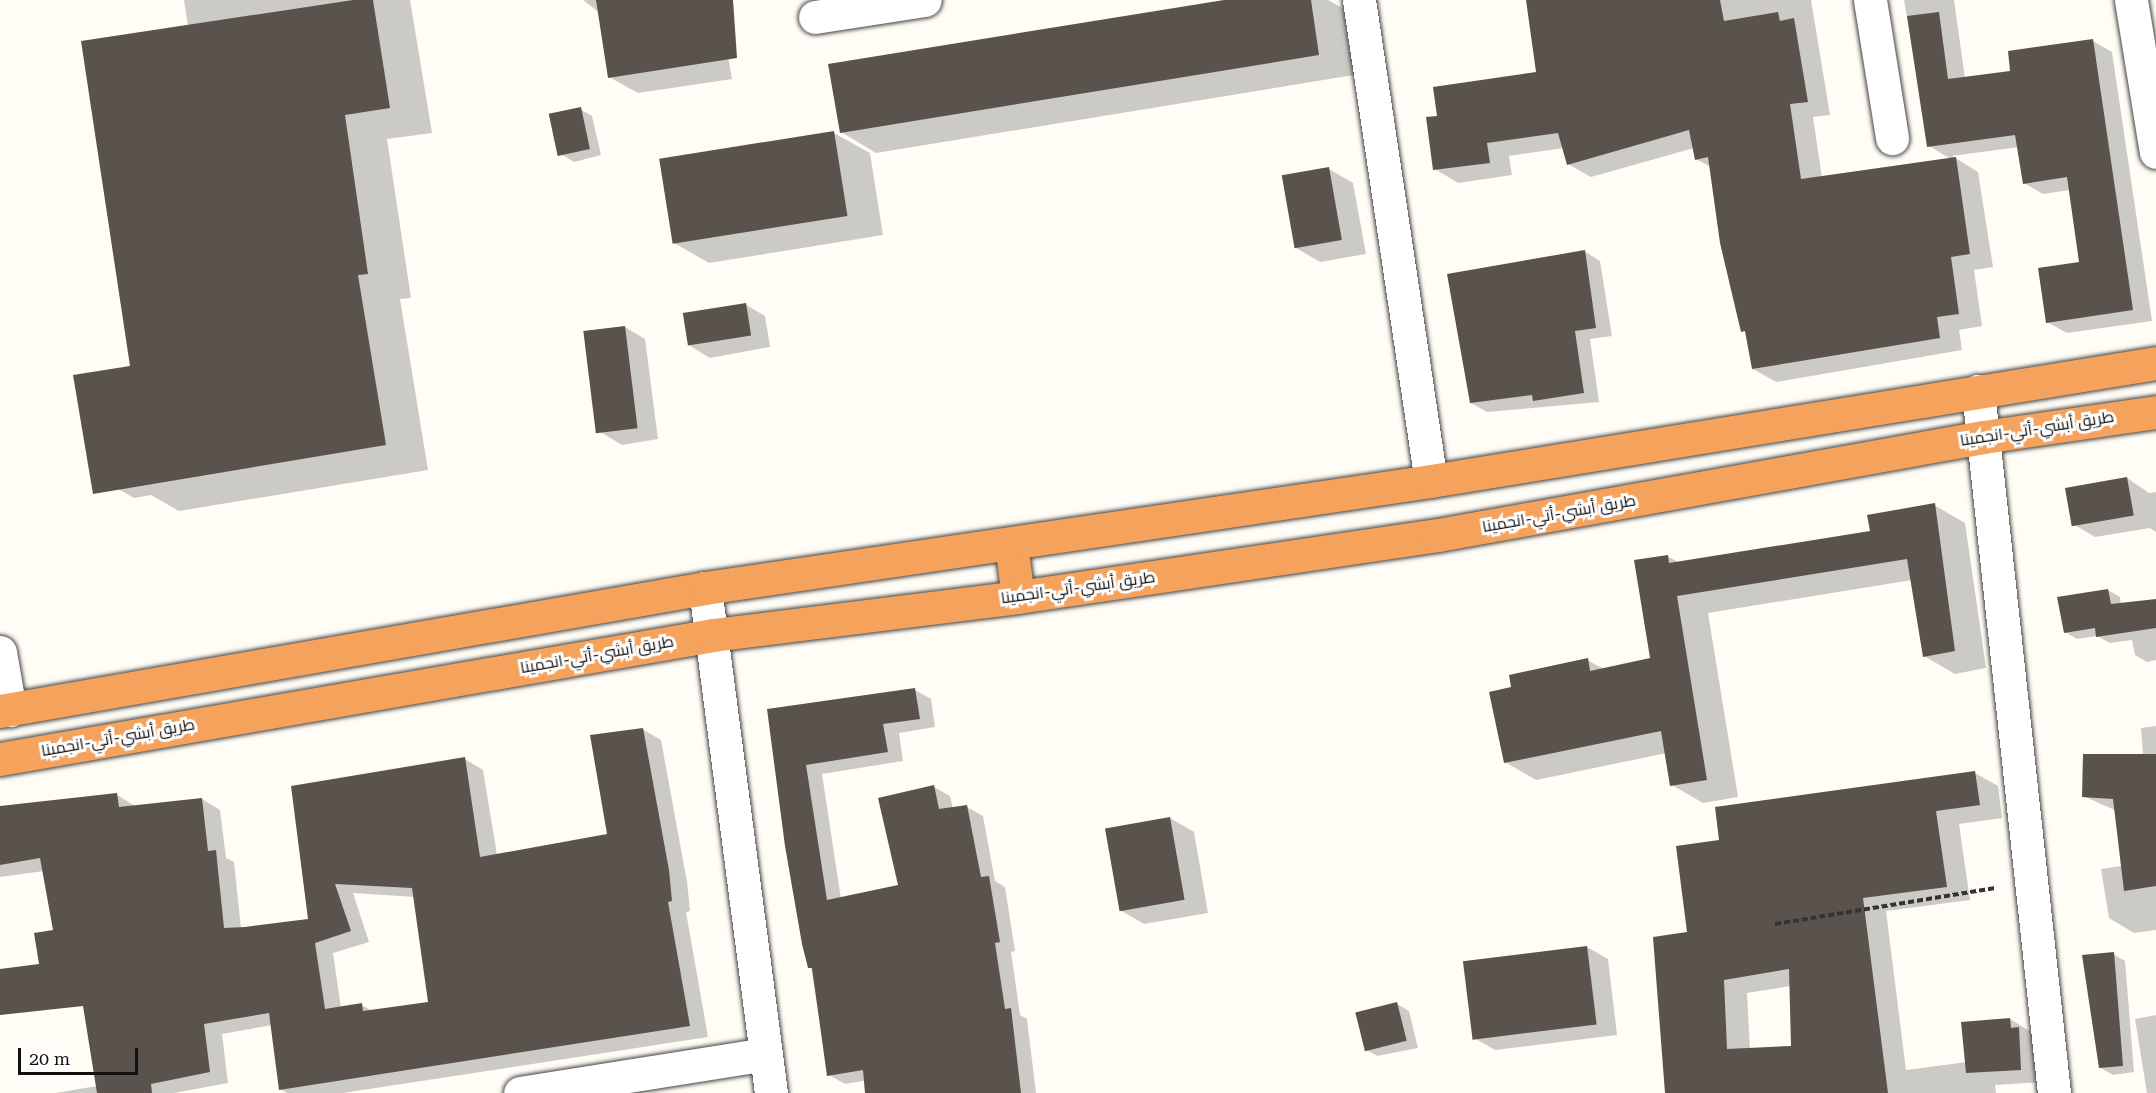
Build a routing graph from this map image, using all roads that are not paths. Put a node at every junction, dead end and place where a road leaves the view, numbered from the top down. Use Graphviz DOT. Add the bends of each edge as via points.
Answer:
graph roads {
  1 [pos="925,0"];
  2 [pos="1359,0"];
  3 [pos="1870,0"];
  4 [pos="2131,0"];
  5 [pos="815,17"];
  6 [pos="1892,138"];
  7 [pos="2156,152"];
  8 [pos="2156,363"];
  9 [pos="1978,391"];
  10 [pos="2156,412"];
  11 [pos="1983,437"];
  12 [pos="1431,481"];
  13 [pos="1011,544"];
  14 [pos="705,588"];
  15 [pos="1018,597"];
  16 [pos="712,635"];
  17 [pos="0,652"];
  18 [pos="5,711"];
  19 [pos="0,759"];
  20 [pos="765,1054"];
  21 [pos="520,1093"];
  22 [pos="771,1093"];
  23 [pos="2054,1093"];
  1 -- 5 [label="street"];
  2 -- 12 [label="street"];
  3 -- 6 [label="street"];
  4 -- 7 [label="street"];
  8 -- 9 [label="highway"];
  9 -- 11 [label="street"];
  9 -- 12 [label="highway"];
  10 -- 11 [label="highway, طريق أبشي-أتي-انجمينا"];
  11 -- 15 [label="highway, طريق أبشي-أتي-انجمينا" via="1438,535"];
  11 -- 23 [label="street"];
  12 -- 13 [label="highway"];
  13 -- 14 [label="highway"];
  13 -- 15 [label="highway"];
  14 -- 16 [label="street"];
  14 -- 18 [label="highway"];
  15 -- 16 [label="highway, طريق أبشي-أتي-انجمينا"];
  16 -- 19 [label="highway, طريق أبشي-أتي-انجمينا"];
  16 -- 20 [label="street"];
  17 -- 18 [label="street"];
  20 -- 21 [label="street"];
  20 -- 22 [label="street"];
}
